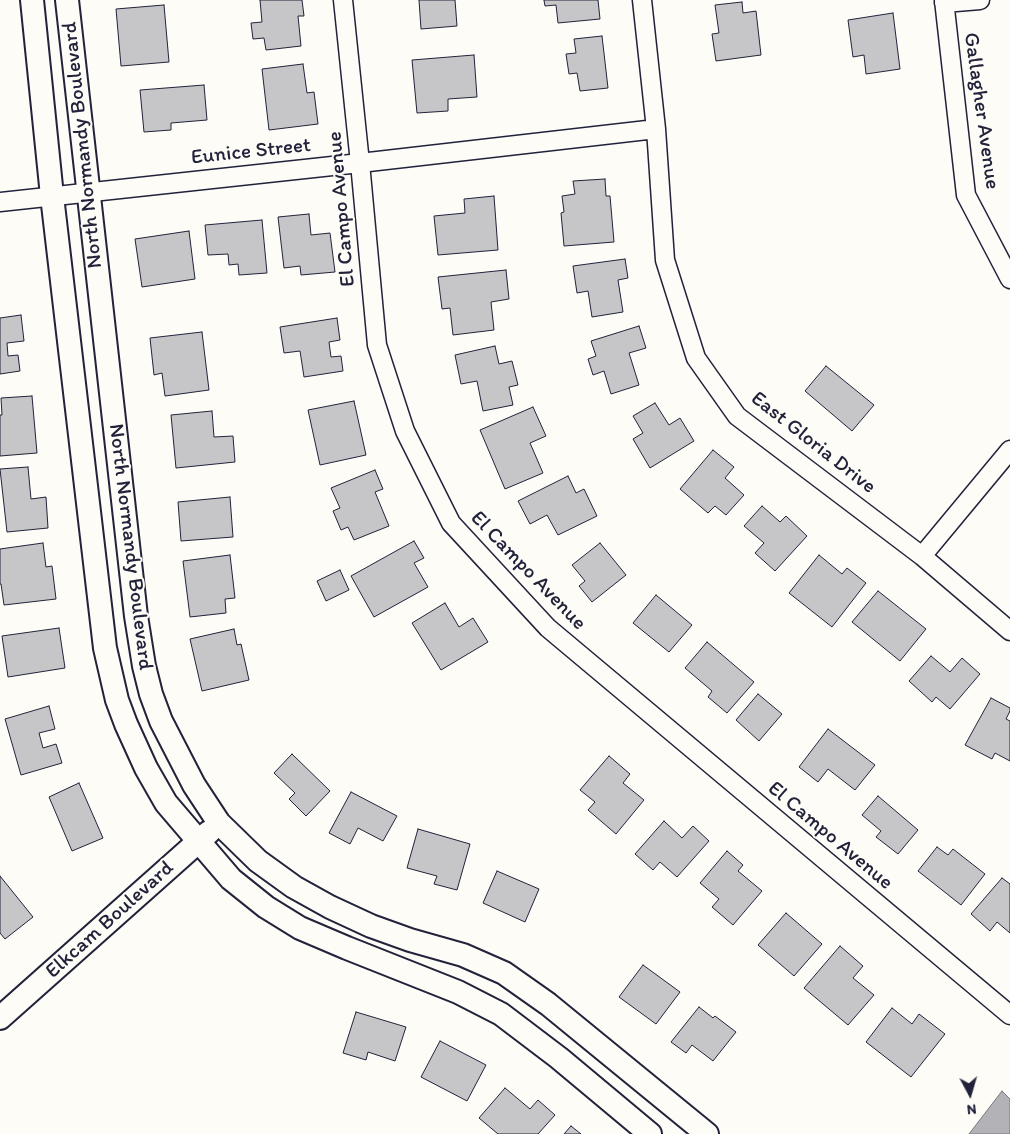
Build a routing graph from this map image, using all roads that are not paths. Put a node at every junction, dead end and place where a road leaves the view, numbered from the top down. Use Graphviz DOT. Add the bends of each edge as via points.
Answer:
graph roads {
  1 [pos="32,0"];
  2 [pos="67,0"];
  3 [pos="343,0"];
  4 [pos="642,0"];
  5 [pos="980,0"];
  6 [pos="944,2"];
  7 [pos="656,129"];
  8 [pos="360,162"];
  9 [pos="89,192"];
  10 [pos="52,196"];
  11 [pos="0,202"];
  12 [pos="1010,279"];
  13 [pos="1010,450"];
  14 [pos="922,556"];
  15 [pos="1010,631"];
  16 [pos="220,823"];
  17 [pos="199,841"];
  18 [pos="1010,1015"];
  19 [pos="0,1018"];
  20 [pos="650,1134"];
  21 [pos="707,1134"];
  1 -- 10 [label="street, North Normandy Boulevard"];
  2 -- 9 [label="street, North Normandy Boulevard"];
  3 -- 8 [label="street, El Campo Avenue"];
  4 -- 7 [label="street, East Gloria Drive"];
  5 -- 6 [label="street"];
  6 -- 12 [label="street, Gallagher Avenue" via="966,194"];
  7 -- 8 [label="street, Eunice Street"];
  7 -- 14 [label="street, East Gloria Drive" via="665,260 696,358 737,416"];
  8 -- 9 [label="street, Eunice Street"];
  8 -- 18 [label="street, El Campo Avenue" via="377,345 405,431 451,523 548,628"];
  9 -- 10 [label="street, Eunice Street"];
  9 -- 16 [label="street, North Normandy Boulevard" via="144,666 161,721 194,786"];
  10 -- 11 [label="street, Eunice Street"];
  10 -- 17 [label="street, North Normandy Boulevard" via="105,648 118,700 137,751 166,803"];
  13 -- 14 [label="street"];
  14 -- 15 [label="street, East Gloria Drive"];
  16 -- 17 [label="street, Elkcam Boulevard"];
  16 -- 21 [label="street, North Normandy Boulevard" via="258,861 294,887 330,907 371,926 463,955 504,973 548,1004"];
  17 -- 19 [label="street, Elkcam Boulevard"];
  17 -- 20 [label="street, North Normandy Boulevard" via="231,879 266,907 300,928 458,992 501,1014"];
}
